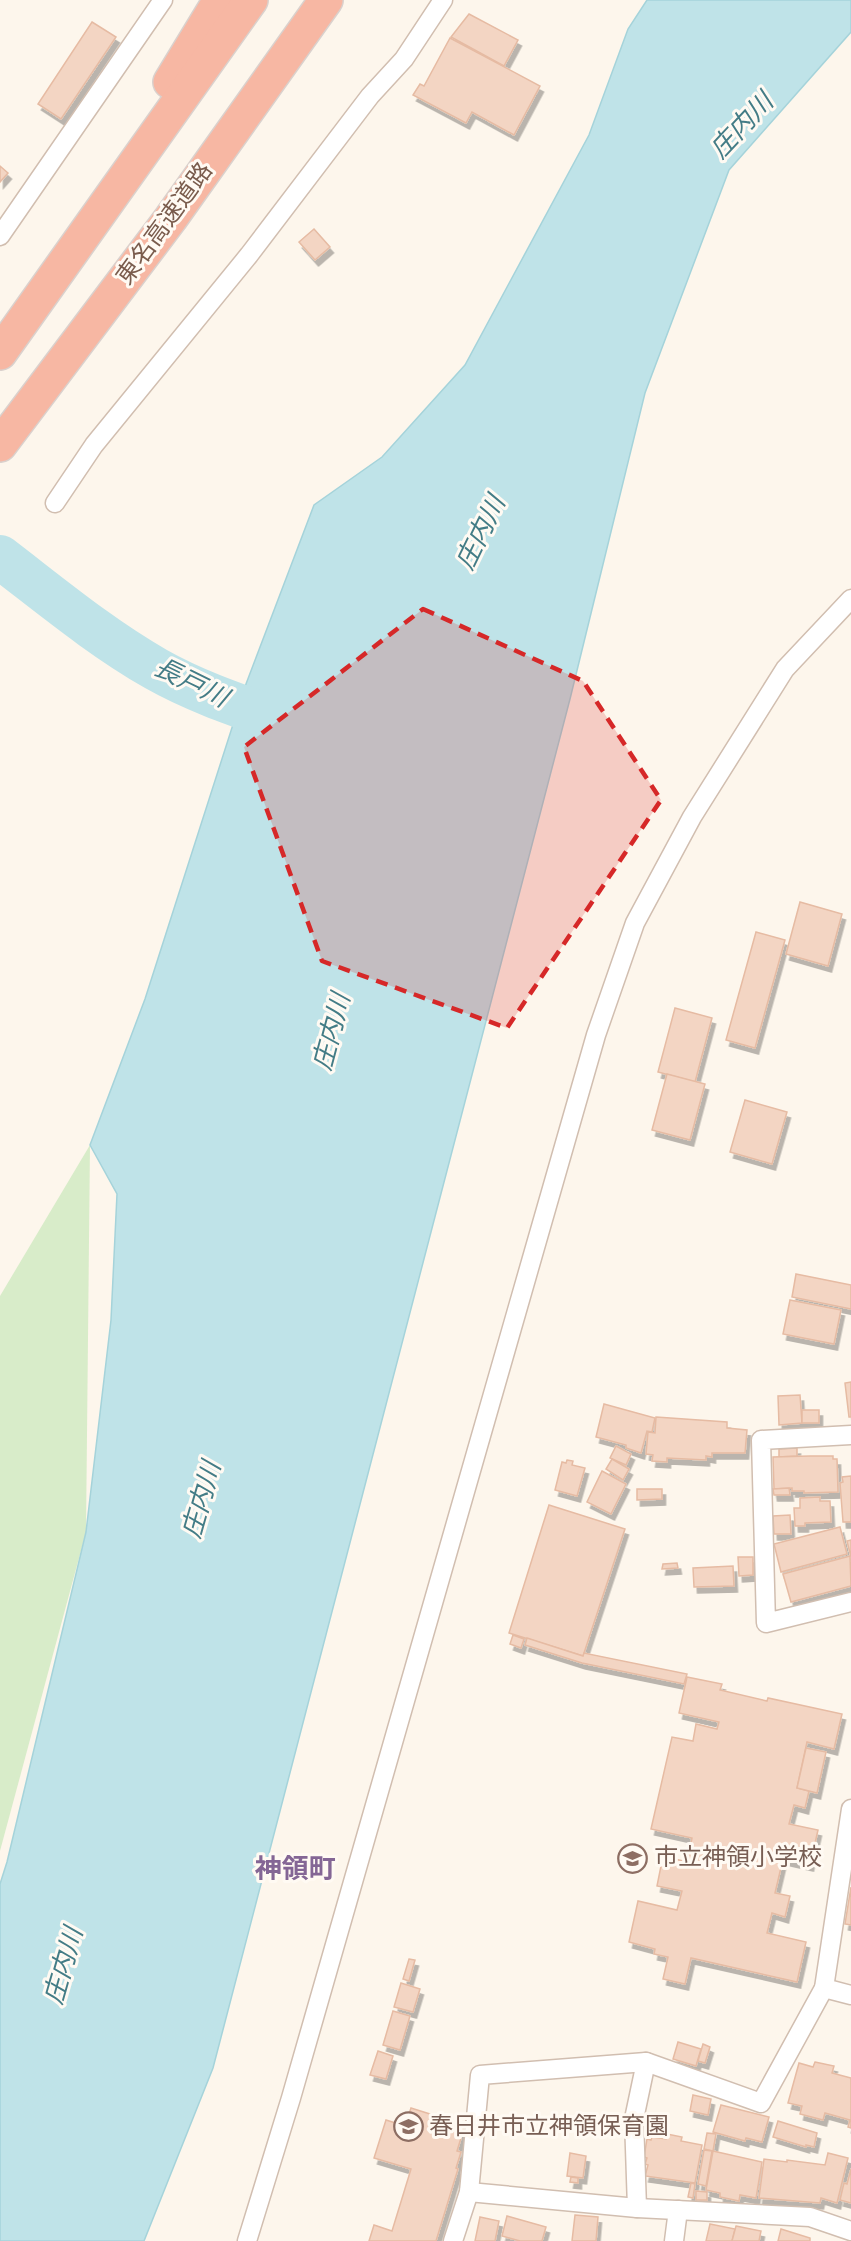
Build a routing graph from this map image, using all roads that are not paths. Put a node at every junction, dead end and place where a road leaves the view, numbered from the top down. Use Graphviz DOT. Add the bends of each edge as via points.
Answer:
graph roads {
  1 [pos="163,0"];
  2 [pos="220,0"];
  3 [pos="251,0"];
  4 [pos="326,0"];
  5 [pos="443,0"];
  6 [pos="0,236"];
  7 [pos="0,353"];
  8 [pos="0,445"];
  9 [pos="55,503"];
  10 [pos="851,599"];
  11 [pos="851,1435"];
  12 [pos="851,1602"];
  13 [pos="851,1809"];
  14 [pos="824,1988"];
  15 [pos="851,1995"];
  16 [pos="646,2062"];
  17 [pos="469,2192"];
  18 [pos="637,2208"];
  19 [pos="678,2210"];
  20 [pos="851,2231"];
  21 [pos="247,2241"];
  22 [pos="453,2241"];
  23 [pos="674,2241"];
  1 -- 6 [label="street"];
  2 -- 7 [label="highway" via="35,303"];
  3 -- 7 [label="highway"];
  4 -- 8 [label="highway, 東名高速道路" via="171,218"];
  5 -- 9 [label="street" via="404,59 370,96 249,255 94,445"];
  10 -- 21 [label="street" via="785,669 692,817 634,922 596,1035"];
  11 -- 12 [label="street" via="761,1440 766,1623"];
  13 -- 14 [label="street"];
  14 -- 15 [label="street"];
  14 -- 16 [label="street" via="761,2103"];
  16 -- 17 [label="street" via="480,2075"];
  16 -- 18 [label="street" via="634,2119"];
  17 -- 18 [label="street"];
  17 -- 22 [label="street"];
  18 -- 19 [label="street"];
  19 -- 20 [label="street" via="810,2217"];
  19 -- 23 [label="street"];
}
